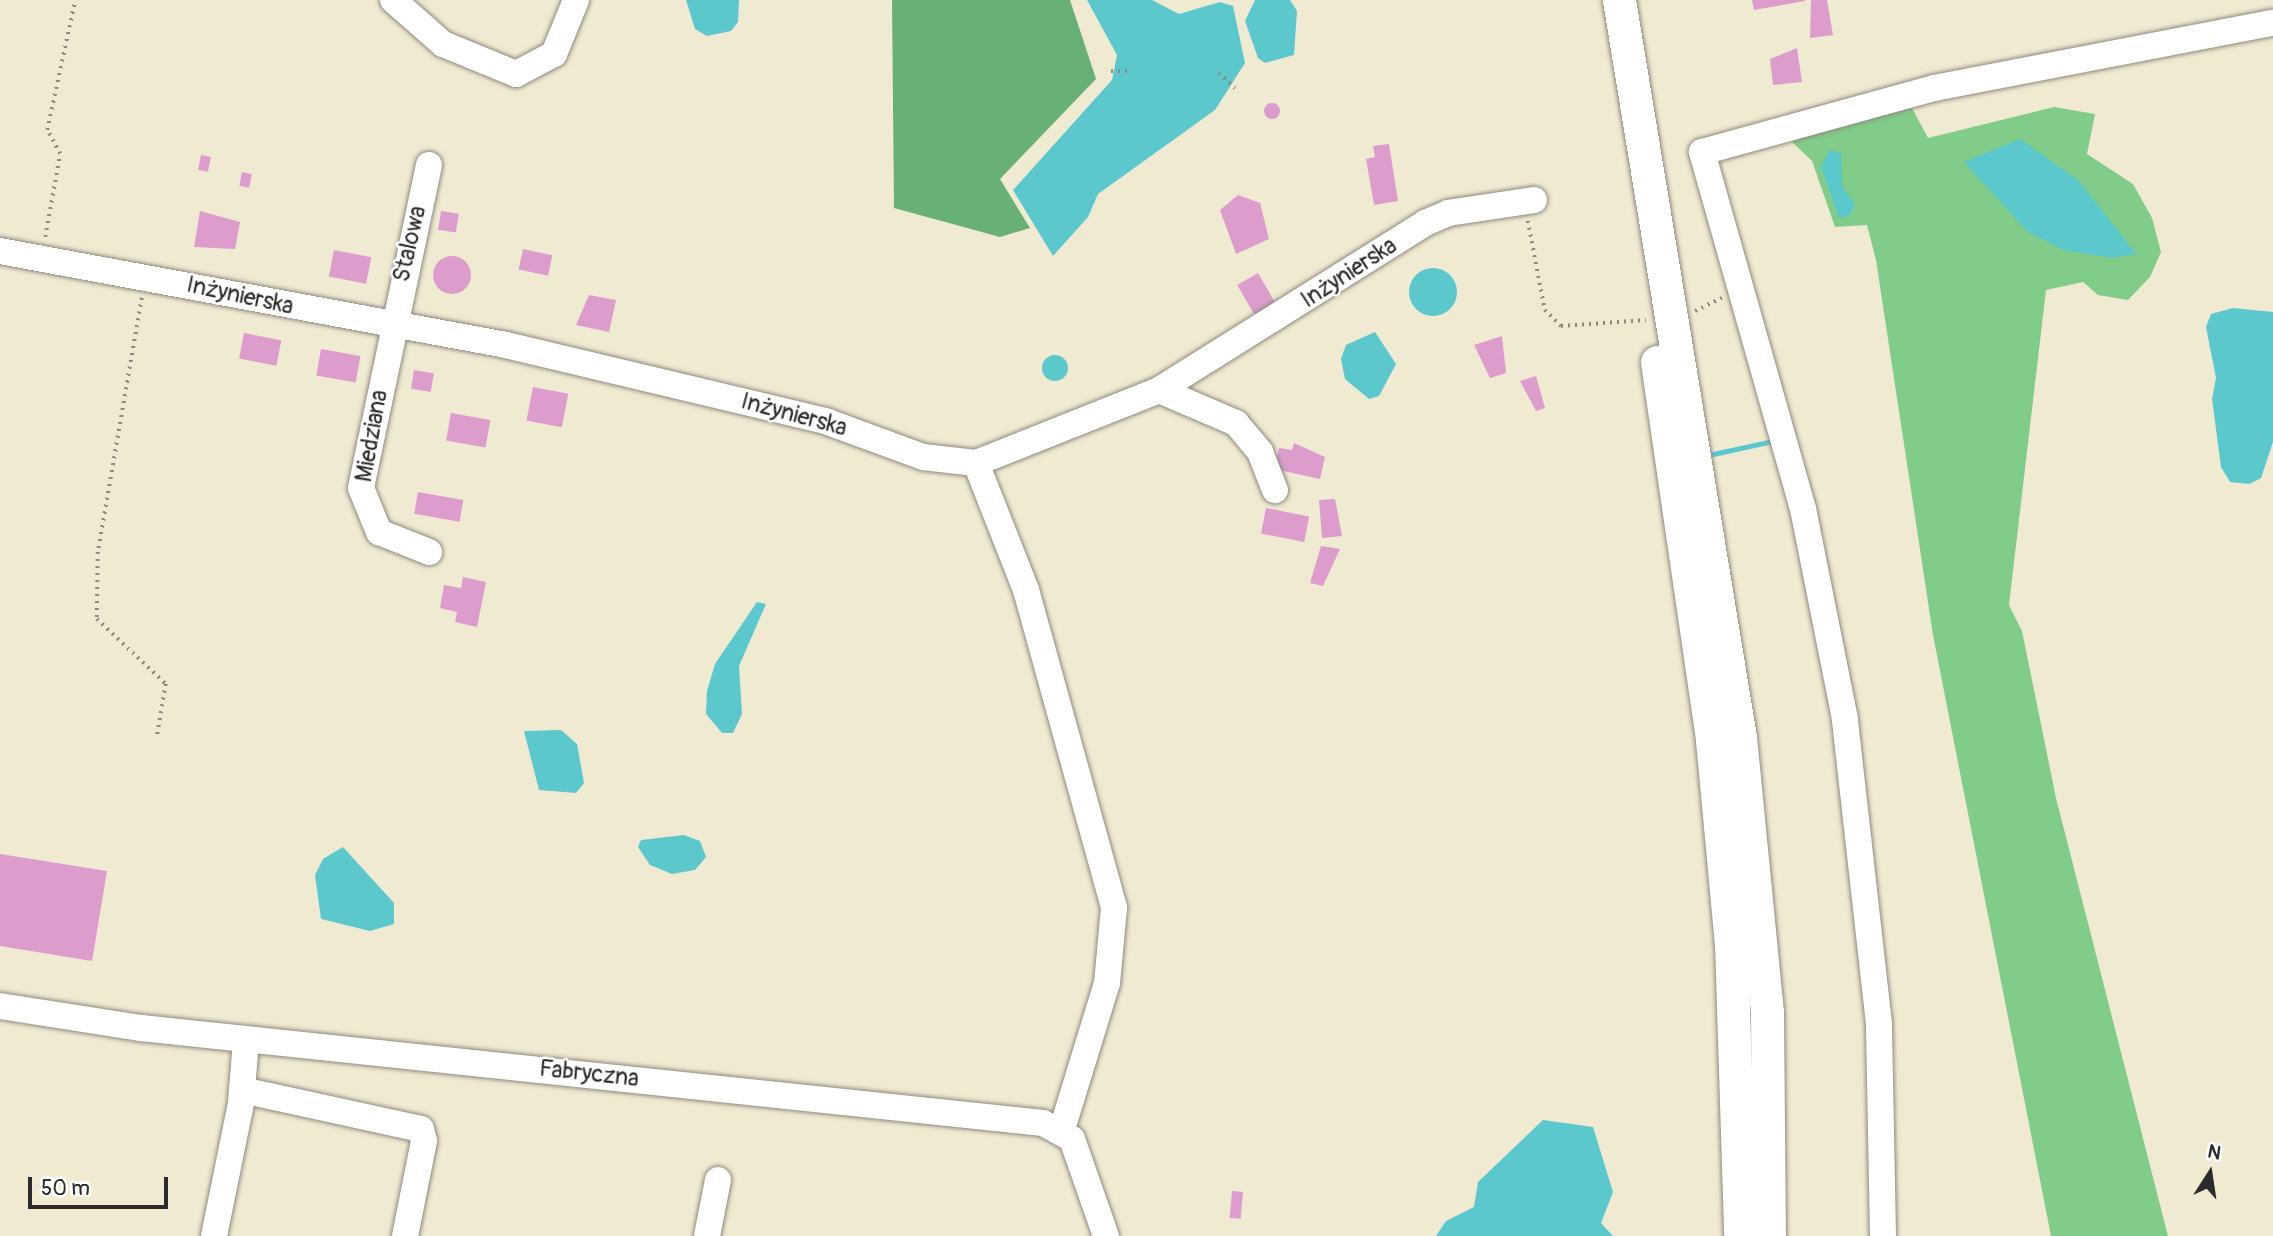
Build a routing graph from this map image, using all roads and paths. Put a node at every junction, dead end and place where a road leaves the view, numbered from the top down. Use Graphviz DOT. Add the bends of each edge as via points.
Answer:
graph roads {
  1 [pos="75,0"];
  2 [pos="393,0"];
  3 [pos="576,0"];
  4 [pos="1600,0"];
  5 [pos="1619,0"];
  6 [pos="2273,23"];
  7 [pos="1111,71"];
  8 [pos="1132,71"];
  9 [pos="1219,73"];
  10 [pos="1235,88"];
  11 [pos="429,165"];
  12 [pos="1528,201"];
  13 [pos="0,251"];
  14 [pos="41,256"];
  15 [pos="148,276"];
  16 [pos="1740,285"];
  17 [pos="1682,313"];
  18 [pos="1655,318"];
  19 [pos="392,323"];
  20 [pos="1159,390"];
  21 [pos="976,463"];
  22 [pos="1275,490"];
  23 [pos="429,552"];
  24 [pos="158,737"];
  25 [pos="0,1006"];
  26 [pos="246,1039"];
  27 [pos="242,1090"];
  28 [pos="1062,1129"];
  29 [pos="718,1180"];
  30 [pos="214,1236"];
  31 [pos="405,1236"];
  32 [pos="707,1236"];
  33 [pos="1107,1236"];
  34 [pos="1740,1236"];
  35 [pos="1769,1236"];
  36 [pos="1884,1236"];
  1 -- 14 [label="path" via="47,130 60,155"];
  2 -- 3 [label="street" via="443,44 516,74 554,54"];
  4 -- 34 [label="main road" via="1712,740 1736,1012"];
  5 -- 35 [label="main road" via="1741,750 1767,1012"];
  6 -- 16 [label="street" via="1934,88 1702,152"];
  7 -- 8 [label="path"];
  9 -- 10 [label="path"];
  11 -- 19 [label="street, Stalowa"];
  12 -- 18 [label="path" via="1545,310 1561,326"];
  12 -- 20 [label="street, Inżynierska" via="1448,213 1425,223"];
  13 -- 14 [label="street, Inżynierska"];
  14 -- 15 [label="street, Inżynierska"];
  15 -- 19 [label="street, Inżynierska" via="258,303"];
  15 -- 24 [label="path" via="98,552 97,619 166,684"];
  16 -- 17 [label="path" via="1710,308"];
  16 -- 36 [label="street" via="1802,509 1845,719 1879,1024"];
  19 -- 21 [label="street, Inżynierska" via="789,412 923,457"];
  19 -- 23 [label="street, Miedziana" via="361,488 379,532"];
  20 -- 21 [label="street, Inżynierska"];
  20 -- 22 [label="street" via="1236,423 1260,452"];
  21 -- 28 [label="street" via="1026,590 1114,908 1107,983"];
  25 -- 26 [label="street, Fabryczna"];
  26 -- 27 [label="street"];
  26 -- 28 [label="street, Fabryczna"];
  27 -- 30 [label="street"];
  27 -- 31 [label="street" via="421,1129 425,1141"];
  28 -- 33 [label="street" via="1079,1152"];
  29 -- 32 [label="street"];
}
